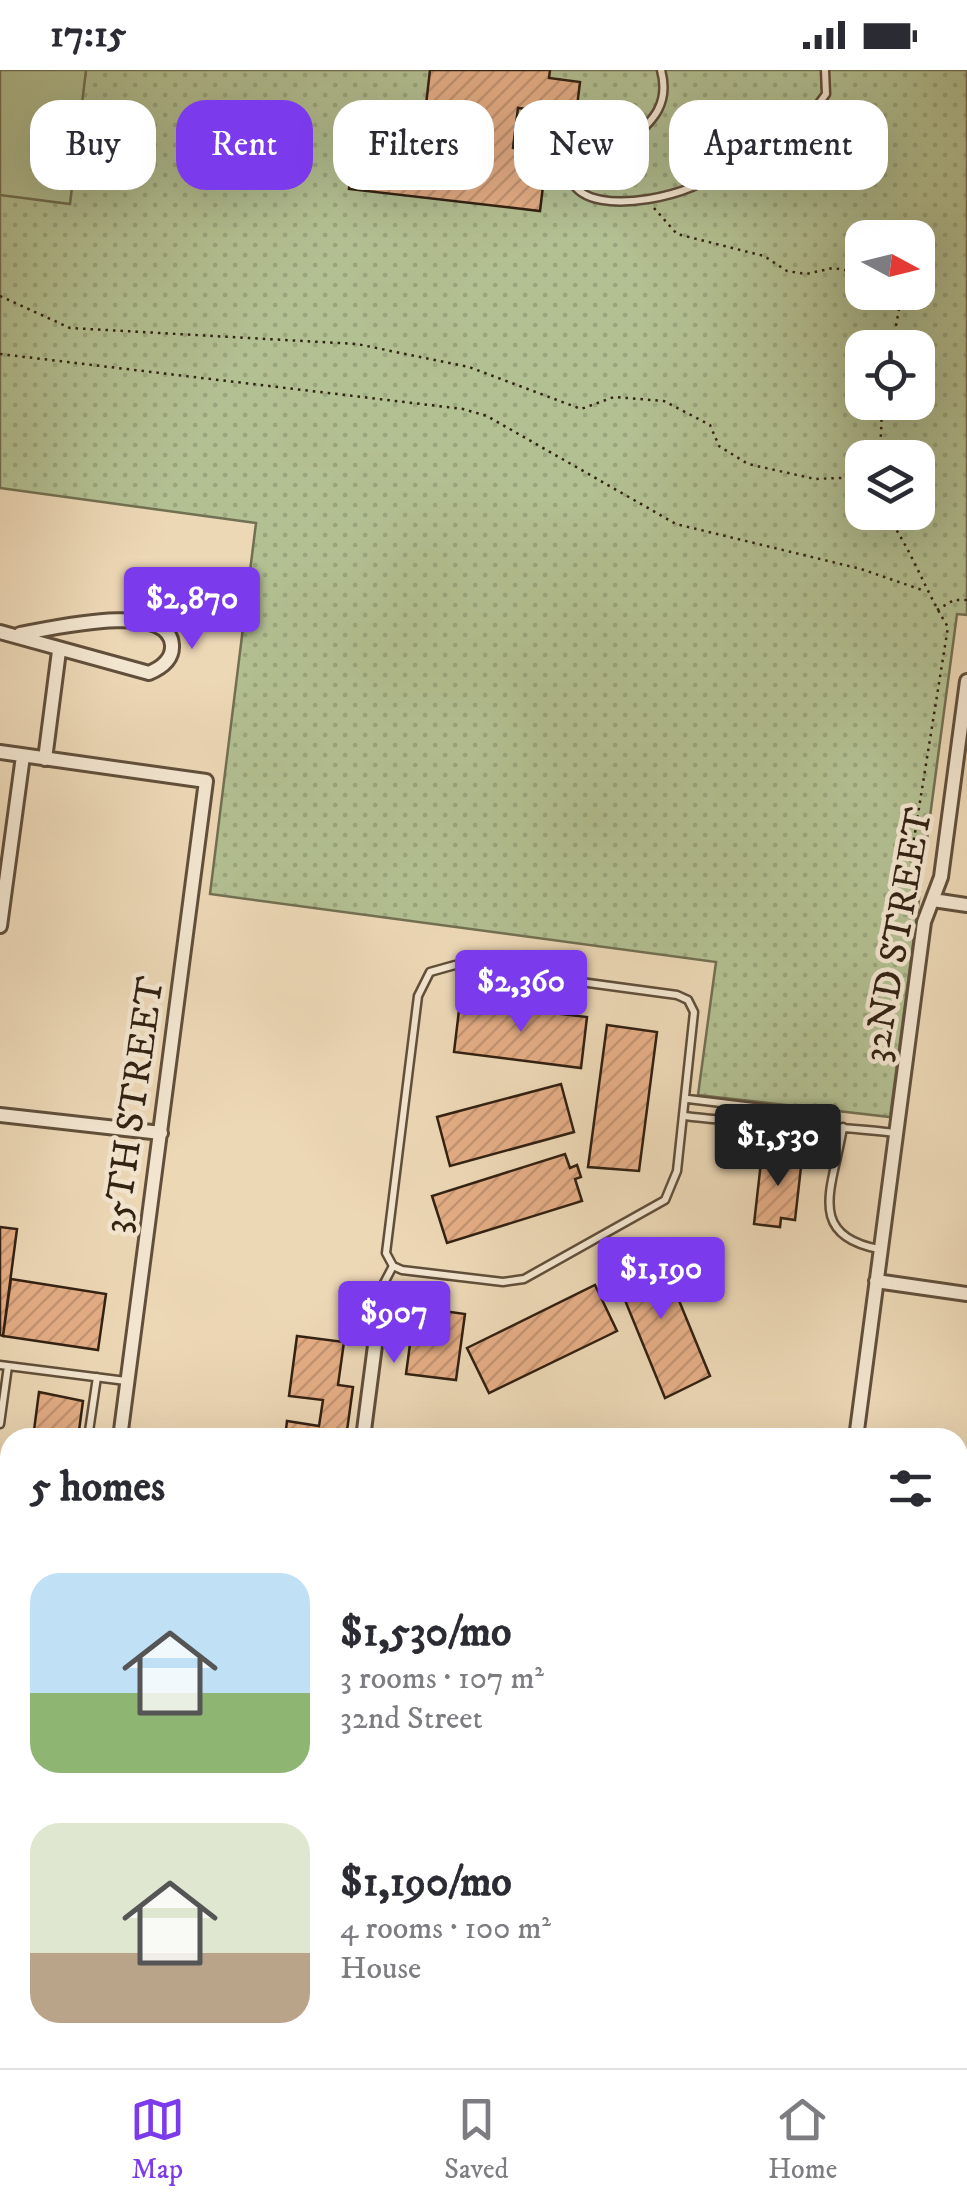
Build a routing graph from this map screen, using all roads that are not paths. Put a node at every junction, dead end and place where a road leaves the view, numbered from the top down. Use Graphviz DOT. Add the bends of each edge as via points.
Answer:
graph roads {
  1 [pos="660,70"];
  2 [pos="825,70"];
  3 [pos="0,632"];
  4 [pos="20,634"];
  5 [pos="59,651"];
  6 [pos="967,681"];
  7 [pos="0,752"];
  8 [pos="23,756"];
  9 [pos="45,758"];
  10 [pos="933,900"];
  11 [pos="967,904"];
  12 [pos="0,926"];
  13 [pos="688,1098"];
  14 [pos="725,1103"];
  15 [pos="0,1115"];
  16 [pos="685,1116"];
  17 [pos="723,1120"];
  18 [pos="804,1122"];
  19 [pos="844,1127"];
  20 [pos="161,1134"];
  21 [pos="896,1134"];
  22 [pos="880,1249"];
  23 [pos="393,1266"];
  24 [pos="876,1281"];
  25 [pos="967,1294"];
  26 [pos="377,1330"];
  27 [pos="4,1366"];
  28 [pos="97,1378"];
  29 [pos="128,1381"];
  30 [pos="0,1424"];
  31 [pos="90,1428"];
  32 [pos="121,1428"];
  33 [pos="364,1428"];
  34 [pos="857,1428"];
  1 -- 2 [label="lane" via="663,102 631,140 579,134 568,176 575,191 589,198 646,199 695,186 744,154 784,150 826,94"];
  3 -- 4 [label="street"];
  4 -- 5 [label="street"];
  4 -- 5 [label="street" via="91,622 150,622 172,642 170,657 149,674"];
  5 -- 9 [label="street"];
  6 -- 10 [label="street, 32ND STREET"];
  7 -- 8 [label="street"];
  8 -- 9 [label="street"];
  8 -- 12 [label="street"];
  9 -- 20 [label="street, 35TH STREET" via="206,781"];
  10 -- 11 [label="street"];
  10 -- 21 [label="street, 32ND STREET" via="924,922"];
  13 -- 14 [label="lane"];
  13 -- 16 [label="lane"];
  13 -- 23 [label="lane" via="694,1012 688,1000 455,964 430,972 418,996 386,1253"];
  14 -- 17 [label="lane"];
  14 -- 18 [label="lane" via="778,1110"];
  15 -- 20 [label="street"];
  16 -- 17 [label="lane"];
  16 -- 23 [label="lane" via="676,1179 665,1200 524,1279 503,1282"];
  17 -- 18 [label="lane" via="782,1127"];
  18 -- 19 [label="lane"];
  19 -- 21 [label="lane"];
  19 -- 22 [label="lane" via="832,1224 841,1237"];
  20 -- 29 [label="street, 35TH STREET"];
  21 -- 22 [label="street, 32ND STREET"];
  22 -- 24 [label="street, 32ND STREET"];
  23 -- 26 [label="lane" via="383,1285"];
  24 -- 25 [label="street"];
  24 -- 34 [label="street, 32ND STREET"];
  26 -- 33 [label="street"];
  27 -- 28 [label="lane"];
  27 -- 30 [label="lane"];
  28 -- 29 [label="lane"];
  28 -- 31 [label="lane"];
  29 -- 32 [label="street, 35TH STREET"];
}
